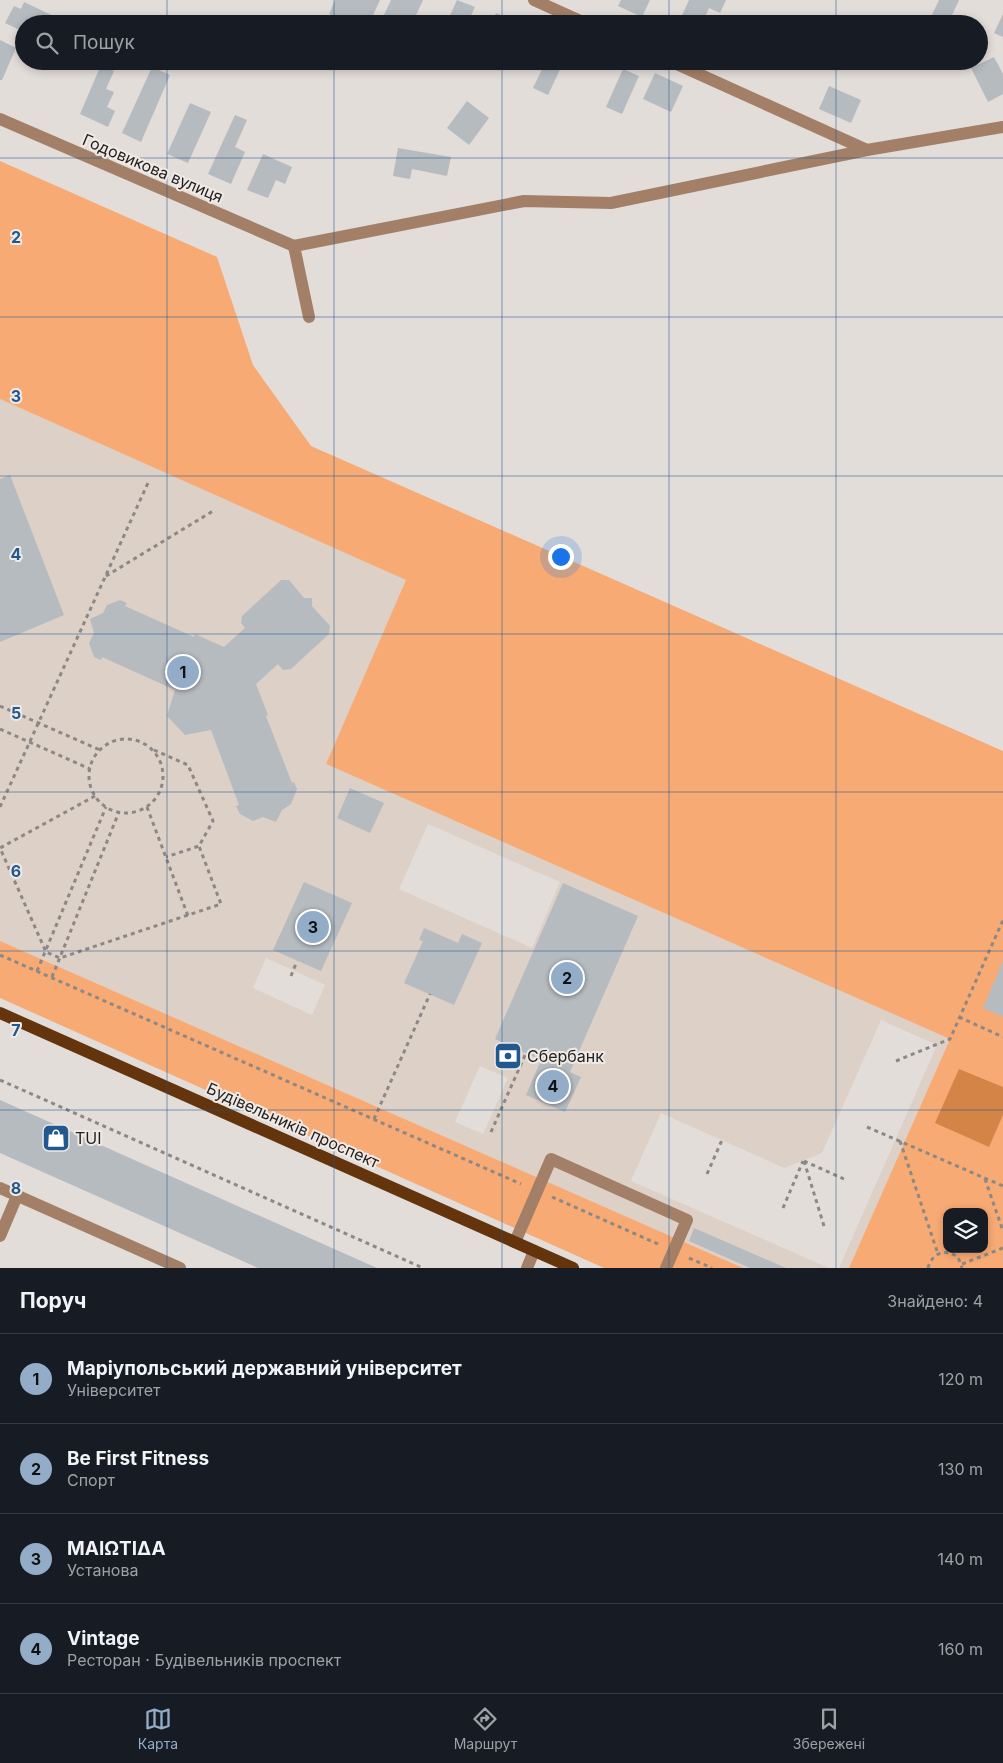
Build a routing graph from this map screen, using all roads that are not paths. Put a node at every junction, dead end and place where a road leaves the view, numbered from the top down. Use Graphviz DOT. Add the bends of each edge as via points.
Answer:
graph roads {
  1 [pos="534,0"];
  2 [pos="567,15"];
  3 [pos="690,70"];
  4 [pos="0,119"];
  5 [pos="1003,127"];
  6 [pos="867,150"];
  7 [pos="294,246"];
  8 [pos="308,317"];
  9 [pos="0,1013"];
  10 [pos="0,1188"];
  11 [pos="18,1196"];
  12 [pos="0,1236"];
  13 [pos="515,1242"];
  14 [pos="534,1251"];
  15 [pos="180,1268"];
  16 [pos="527,1268"];
  17 [pos="573,1268"];
  18 [pos="666,1268"];
  1 -- 2 [label="street"];
  3 -- 6 [label="street"];
  4 -- 7 [label="street, Годовикова вулиця"];
  5 -- 6 [label="street"];
  6 -- 7 [label="street" via="611,203 524,201"];
  7 -- 8 [label="street"];
  9 -- 13 [label="main road, Будівельників проспект"];
  10 -- 11 [label="street"];
  11 -- 12 [label="street"];
  11 -- 15 [label="street"];
  13 -- 14 [label="main road, Будівельників проспект"];
  13 -- 18 [label="street" via="551,1160 687,1220"];
  14 -- 16 [label="street"];
  14 -- 17 [label="main road, Будівельників проспект"];
}
